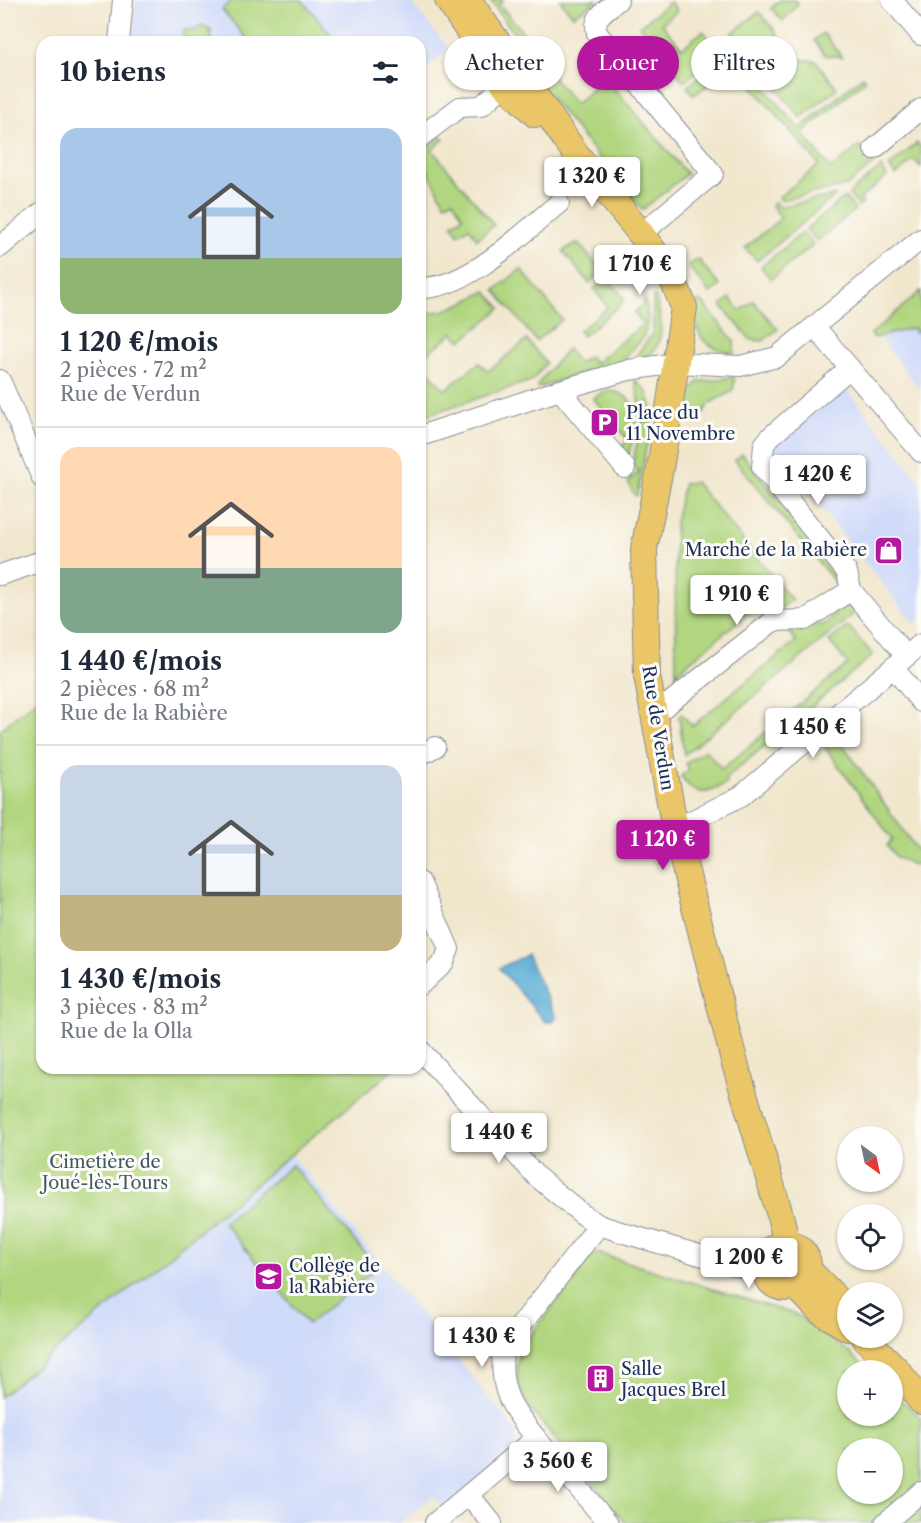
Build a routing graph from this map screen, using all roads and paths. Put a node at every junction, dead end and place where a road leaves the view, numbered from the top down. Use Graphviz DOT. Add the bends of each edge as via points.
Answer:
graph roads {
  1 [pos="123,0"];
  2 [pos="448,0"];
  3 [pos="468,0"];
  4 [pos="618,0"];
  5 [pos="891,0"];
  6 [pos="921,35"];
  7 [pos="120,36"];
  8 [pos="477,36"];
  9 [pos="488,36"];
  10 [pos="499,90"];
  11 [pos="521,90"];
  12 [pos="921,109"];
  13 [pos="426,132"];
  14 [pos="874,149"];
  15 [pos="559,203"];
  16 [pos="36,217"];
  17 [pos="641,234"];
  18 [pos="921,239"];
  19 [pos="0,247"];
  20 [pos="426,288"];
  21 [pos="815,327"];
  22 [pos="678,353"];
  23 [pos="850,368"];
  24 [pos="0,380"];
  25 [pos="560,390"];
  26 [pos="426,434"];
  27 [pos="921,452"];
  28 [pos="36,464"];
  29 [pos="625,468"];
  30 [pos="36,563"];
  31 [pos="0,575"];
  32 [pos="851,590"];
  33 [pos="907,656"];
  34 [pos="921,702"];
  35 [pos="654,715"];
  36 [pos="675,829"];
  37 [pos="426,896"];
  38 [pos="426,980"];
  39 [pos="426,1057"];
  40 [pos="599,1225"];
  41 [pos="787,1245"];
  42 [pos="764,1266"];
  43 [pos="802,1278"];
  44 [pos="837,1301"];
  45 [pos="837,1322"];
  46 [pos="873,1348"];
  47 [pos="886,1360"];
  48 [pos="903,1373"];
  49 [pos="903,1378"];
  50 [pos="921,1383"];
  51 [pos="921,1401"];
  52 [pos="536,1438"];
  53 [pos="921,1492"];
  54 [pos="469,1495"];
  55 [pos="435,1523"];
  56 [pos="492,1523"];
  57 [pos="608,1523"];
  58 [pos="885,1523"];
  1 -- 7 [label="street"];
  2 -- 8 [label="main road, Rue de Verdun"];
  3 -- 9 [label="main road, Rue de Verdun"];
  4 -- 17 [label="street" via="597,17 597,33 713,174"];
  5 -- 6 [label="street"];
  10 -- 13 [label="street" via="481,106 460,106"];
  11 -- 17 [label="main road, Rue de Verdun"];
  12 -- 14 [label="street"];
  15 -- 20 [label="street" via="506,248 475,268 444,286"];
  16 -- 19 [label="street"];
  17 -- 22 [label="main road, Rue de Verdun" via="671,275 684,308"];
  18 -- 21 [label="street"];
  21 -- 22 [label="street" via="777,357 740,366"];
  21 -- 23 [label="street"];
  22 -- 25 [label="street"];
  22 -- 35 [label="main road, Rue de Verdun" via="644,549 647,676"];
  23 -- 27 [label="street"];
  23 -- 32 [label="street" via="770,437 764,445 762,467 847,572"];
  24 -- 28 [label="street"];
  25 -- 26 [label="street"];
  25 -- 29 [label="street"];
  30 -- 31 [label="street"];
  32 -- 33 [label="street"];
  32 -- 35 [label="street" via="805,620 774,621"];
  33 -- 34 [label="street"];
  33 -- 36 [label="street" via="741,796"];
  35 -- 36 [label="main road, Rue de Verdun"];
  36 -- 41 [label="main road, Rue de Verdun" via="734,1060"];
  37 -- 38 [label="street" via="449,949 444,962"];
  39 -- 40 [label="street" via="537,1177"];
  40 -- 42 [label="street" via="745,1268"];
  40 -- 52 [label="street" via="503,1348 504,1392"];
  41 -- 42 [label="main road" via="774,1248"];
  41 -- 43 [label="main road" via="803,1252"];
  42 -- 43 [label="main road" via="772,1283 784,1288"];
  43 -- 44 [label="main road" via="831,1293"];
  43 -- 45 [label="main road" via="820,1311"];
  46 -- 47 [label="main road"];
  48 -- 50 [label="main road"];
  49 -- 51 [label="main road"];
  52 -- 54 [label="street"];
  52 -- 57 [label="street"];
  53 -- 58 [label="street"];
  54 -- 55 [label="street"];
  54 -- 56 [label="street"];
}
